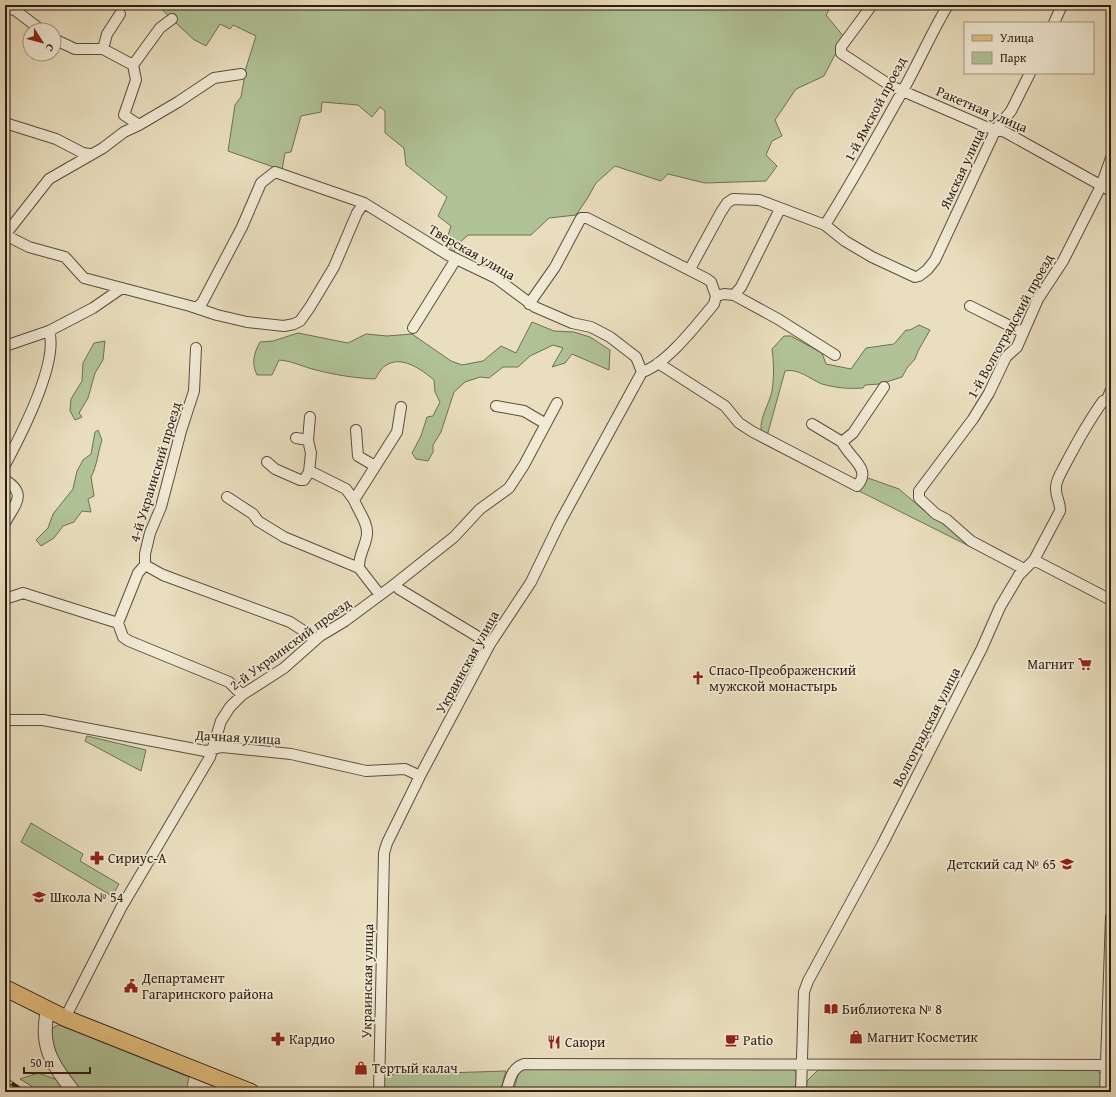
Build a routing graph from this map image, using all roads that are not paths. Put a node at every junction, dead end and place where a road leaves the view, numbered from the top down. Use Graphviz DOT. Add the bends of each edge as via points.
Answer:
graph roads {
  1 [pos="872,5"];
  2 [pos="948,5"];
  3 [pos="1062,5"];
  4 [pos="5,8"];
  5 [pos="120,14"];
  6 [pos="172,19"];
  7 [pos="31,22"];
  8 [pos="1054,22"];
  9 [pos="62,43"];
  10 [pos="103,49"];
  11 [pos="133,66"];
  12 [pos="241,74"];
  13 [pos="1030,74"];
  14 [pos="902,90"];
  15 [pos="5,123"];
  16 [pos="139,126"];
  17 [pos="996,129"];
  18 [pos="90,154"];
  19 [pos="1111,158"];
  20 [pos="1101,186"];
  21 [pos="1111,191"];
  22 [pos="364,203"];
  23 [pos="780,209"];
  24 [pos="825,226"];
  25 [pos="456,259"];
  26 [pos="690,269"];
  27 [pos="122,288"];
  28 [pos="734,295"];
  29 [pos="716,296"];
  30 [pos="529,304"];
  31 [pos="970,306"];
  32 [pos="196,308"];
  33 [pos="413,328"];
  34 [pos="49,331"];
  35 [pos="1022,332"];
  36 [pos="5,346"];
  37 [pos="196,348"];
  38 [pos="835,356"];
  39 [pos="658,363"];
  40 [pos="642,372"];
  41 [pos="884,387"];
  42 [pos="1110,397"];
  43 [pos="557,403"];
  44 [pos="496,406"];
  45 [pos="401,407"];
  46 [pos="310,417"];
  47 [pos="546,424"];
  48 [pos="812,424"];
  49 [pos="356,430"];
  50 [pos="296,438"];
  51 [pos="308,440"];
  52 [pos="842,442"];
  53 [pos="267,462"];
  54 [pos="5,465"];
  55 [pos="375,466"];
  56 [pos="309,472"];
  57 [pos="5,480"];
  58 [pos="227,497"];
  59 [pos="354,500"];
  60 [pos="5,522"];
  61 [pos="1034,560"];
  62 [pos="146,565"];
  63 [pos="359,568"];
  64 [pos="1024,569"];
  65 [pos="394,584"];
  66 [pos="380,595"];
  67 [pos="5,599"];
  68 [pos="1111,600"];
  69 [pos="118,623"];
  70 [pos="314,641"];
  71 [pos="490,644"];
  72 [pos="242,695"];
  73 [pos="5,720"];
  74 [pos="212,750"];
  75 [pos="420,776"];
  76 [pos="1111,917"];
  77 [pos="5,988"];
  78 [pos="48,1009"];
  79 [pos="65,1018"];
  80 [pos="802,1065"];
  81 [pos="1108,1065"];
  82 [pos="74,1092"];
  83 [pos="251,1092"];
  84 [pos="379,1092"];
  85 [pos="506,1092"];
  86 [pos="800,1092"];
  87 [pos="1105,1092"];
  1 -- 14 [label="street, Ракетная улица" via="841,47 841,53 891,86"];
  2 -- 14 [label="street, 1-й Ямской проезд"];
  3 -- 8 [label="street"];
  4 -- 7 [label="street" via="15,10"];
  5 -- 10 [label="street" via="107,34"];
  6 -- 11 [label="street" via="160,28"];
  9 -- 10 [label="street" via="75,49"];
  10 -- 11 [label="street"];
  11 -- 16 [label="street" via="136,80 124,116"];
  12 -- 16 [label="street" via="214,78"];
  13 -- 17 [label="street, Ямская улица" via="1011,111"];
  14 -- 17 [label="street, Ракетная улица"];
  14 -- 24 [label="street, 1-й Ямской проезд" via="853,182"];
  15 -- 18 [label="street"];
  16 -- 18 [label="street" via="124,132 103,148"];
  17 -- 20 [label="street, Ракетная улица" via="1047,154"];
  17 -- 24 [label="street, Ямская улица" via="935,260 919,276 915,277 872,257"];
  18 -- 27 [label="street" via="49,179 5,235 65,257 84,278"];
  19 -- 20 [label="street, 1-й Волгоградский проезд"];
  20 -- 21 [label="street, Ракетная улица"];
  20 -- 35 [label="street, 1-й Волгоградский проезд" via="1063,261 1038,299"];
  22 -- 25 [label="street, Тверская улица"];
  22 -- 32 [label="street" via="357,213 334,267 300,321 275,326 247,322"];
  22 -- 32 [label="street, Тверская улица" via="275,172 260,184 242,227 202,302"];
  23 -- 24 [label="street"];
  23 -- 26 [label="street" via="759,200 733,198 727,203"];
  23 -- 28 [label="street"];
  25 -- 30 [label="street, Тверская улица" via="496,278"];
  25 -- 33 [label="street"];
  26 -- 29 [label="street" via="711,282"];
  26 -- 30 [label="street" via="587,218 581,218 555,267"];
  27 -- 32 [label="street"];
  27 -- 34 [label="street" via="93,308"];
  28 -- 29 [label="street"];
  28 -- 38 [label="street" via="778,318"];
  29 -- 39 [label="street" via="714,304 700,321"];
  30 -- 40 [label="street, Тверская улица" via="564,320 591,327 610,337 636,357"];
  31 -- 35 [label="street"];
  34 -- 36 [label="street"];
  34 -- 54 [label="street" via="51,338 41,386 26,425"];
  35 -- 64 [label="street, 1-й Волгоградский проезд" via="1017,347 1002,364 989,394 921,488 919,498 971,540"];
  37 -- 62 [label="street, 4-й Украинский проезд" via="194,391 150,533 145,554"];
  39 -- 40 [label="street"];
  39 -- 52 [label="street" via="725,406 739,423 753,432 857,486 864,476 863,470 845,450"];
  40 -- 71 [label="street, Украинская улица" via="560,522 531,582"];
  41 -- 52 [label="street" via="853,433"];
  42 -- 61 [label="street, Волгоградская улица" via="1103,401 1082,431 1062,471 1056,487 1061,504 1060,511"];
  43 -- 47 [label="street, 2-й Украинский проезд"];
  44 -- 47 [label="street" via="524,410"];
  45 -- 55 [label="street" via="397,432"];
  46 -- 51 [label="street"];
  47 -- 65 [label="street, 2-й Украинский проезд" via="510,488 480,509 454,537"];
  48 -- 52 [label="street"];
  49 -- 55 [label="street" via="358,456"];
  50 -- 51 [label="street"];
  51 -- 56 [label="street" via="311,453"];
  53 -- 56 [label="street" via="275,469 300,480 304,480"];
  55 -- 59 [label="street"];
  56 -- 59 [label="street" via="346,489"];
  57 -- 60 [label="street" via="15,486 18,498"];
  58 -- 63 [label="street" via="284,537"];
  59 -- 63 [label="street" via="365,522 367,534 358,562"];
  61 -- 64 [label="street, Волгоградская улица"];
  61 -- 68 [label="street"];
  62 -- 69 [label="street" via="138,572"];
  62 -- 70 [label="street" via="163,575 290,622 310,635"];
  63 -- 66 [label="street"];
  64 -- 80 [label="street, Волгоградская улица" via="1000,607 982,648 885,839 808,981 804,992"];
  65 -- 66 [label="street, 2-й Украинский проезд"];
  65 -- 71 [label="street"];
  66 -- 70 [label="street, 2-й Украинский проезд"];
  67 -- 69 [label="street" via="23,593"];
  69 -- 72 [label="street" via="123,637 129,641 228,682"];
  70 -- 72 [label="street, 2-й Украинский проезд" via="284,668"];
  71 -- 75 [label="street, Украинская улица"];
  72 -- 74 [label="street, 2-й Украинский проезд" via="221,721"];
  73 -- 74 [label="street, Дачная улица" via="43,720 205,751"];
  74 -- 75 [label="street, Дачная улица" via="222,747 291,754 366,771 405,769"];
  74 -- 79 [label="street, 2-й Украинский проезд" via="121,908"];
  75 -- 84 [label="street, Украинская улица" via="384,853"];
  76 -- 81 [label="street"];
  77 -- 78 [label="main road"];
  78 -- 79 [label="main road"];
  78 -- 82 [label="street" via="44,1026 49,1056"];
  79 -- 83 [label="main road"];
  80 -- 81 [label="street"];
  80 -- 85 [label="street" via="524,1064 517,1066 513,1072"];
  80 -- 86 [label="street, Волгоградская улица"];
  81 -- 87 [label="street"];
}
